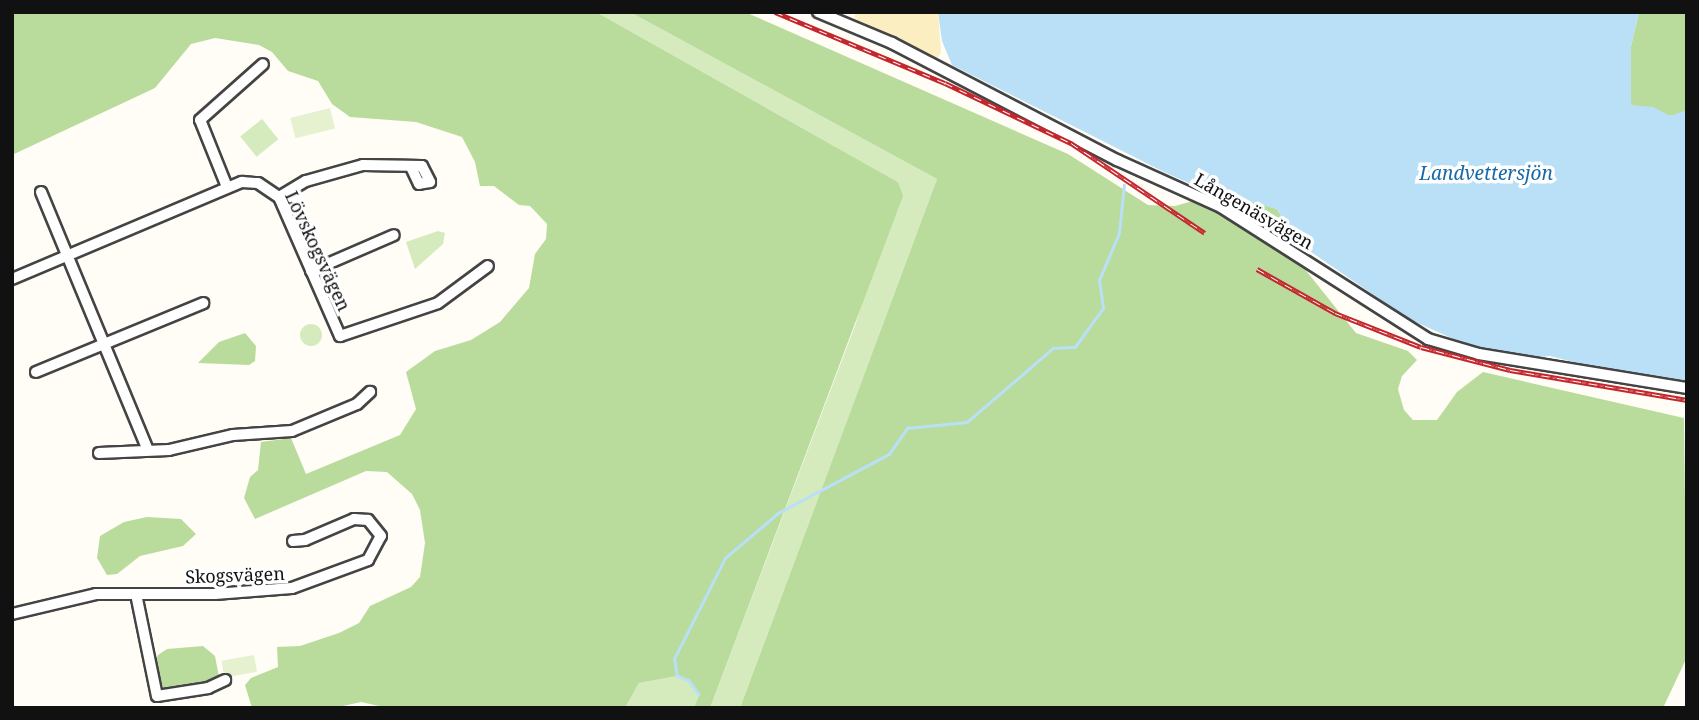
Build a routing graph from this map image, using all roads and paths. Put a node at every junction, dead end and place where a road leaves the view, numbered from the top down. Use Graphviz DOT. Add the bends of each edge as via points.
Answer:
graph roads {
  1 [pos="818,12"];
  2 [pos="263,64"];
  3 [pos="411,167"];
  4 [pos="226,187"];
  5 [pos="41,192"];
  6 [pos="279,197"];
  7 [pos="394,235"];
  8 [pos="69,256"];
  9 [pos="488,266"];
  10 [pos="311,271"];
  11 [pos="12,279"];
  12 [pos="203,303"];
  13 [pos="105,345"];
  14 [pos="36,372"];
  15 [pos="1687,388"];
  16 [pos="370,392"];
  17 [pos="148,450"];
  18 [pos="99,453"];
  19 [pos="293,541"];
  20 [pos="136,594"];
  21 [pos="12,614"];
  22 [pos="225,680"];
  1 -- 15 [label="street, Långenäsvägen" via="1221,207 1428,339 1479,355"];
  2 -- 4 [label="street" via="200,120"];
  3 -- 6 [label="street" via="363,165 306,181"];
  4 -- 6 [label="street, Lövskogsvägen" via="251,182"];
  4 -- 8 [label="street, Lövskogsvägen"];
  5 -- 8 [label="street"];
  6 -- 10 [label="street, Lövskogsvägen"];
  7 -- 10 [label="street"];
  8 -- 11 [label="street, Lövskogsvägen"];
  8 -- 13 [label="street"];
  9 -- 10 [label="street, Lövskogsvägen" via="438,303 340,336"];
  12 -- 13 [label="street"];
  13 -- 14 [label="street"];
  13 -- 17 [label="street"];
  16 -- 17 [label="street" via="356,404 292,431 233,435"];
  17 -- 18 [label="street"];
  19 -- 20 [label="street, Skogsvägen" via="354,519 368,520 381,536 368,560 292,588"];
  20 -- 21 [label="street, Skogsvägen" via="86,595"];
  20 -- 22 [label="street" via="157,696 208,688"];
}
